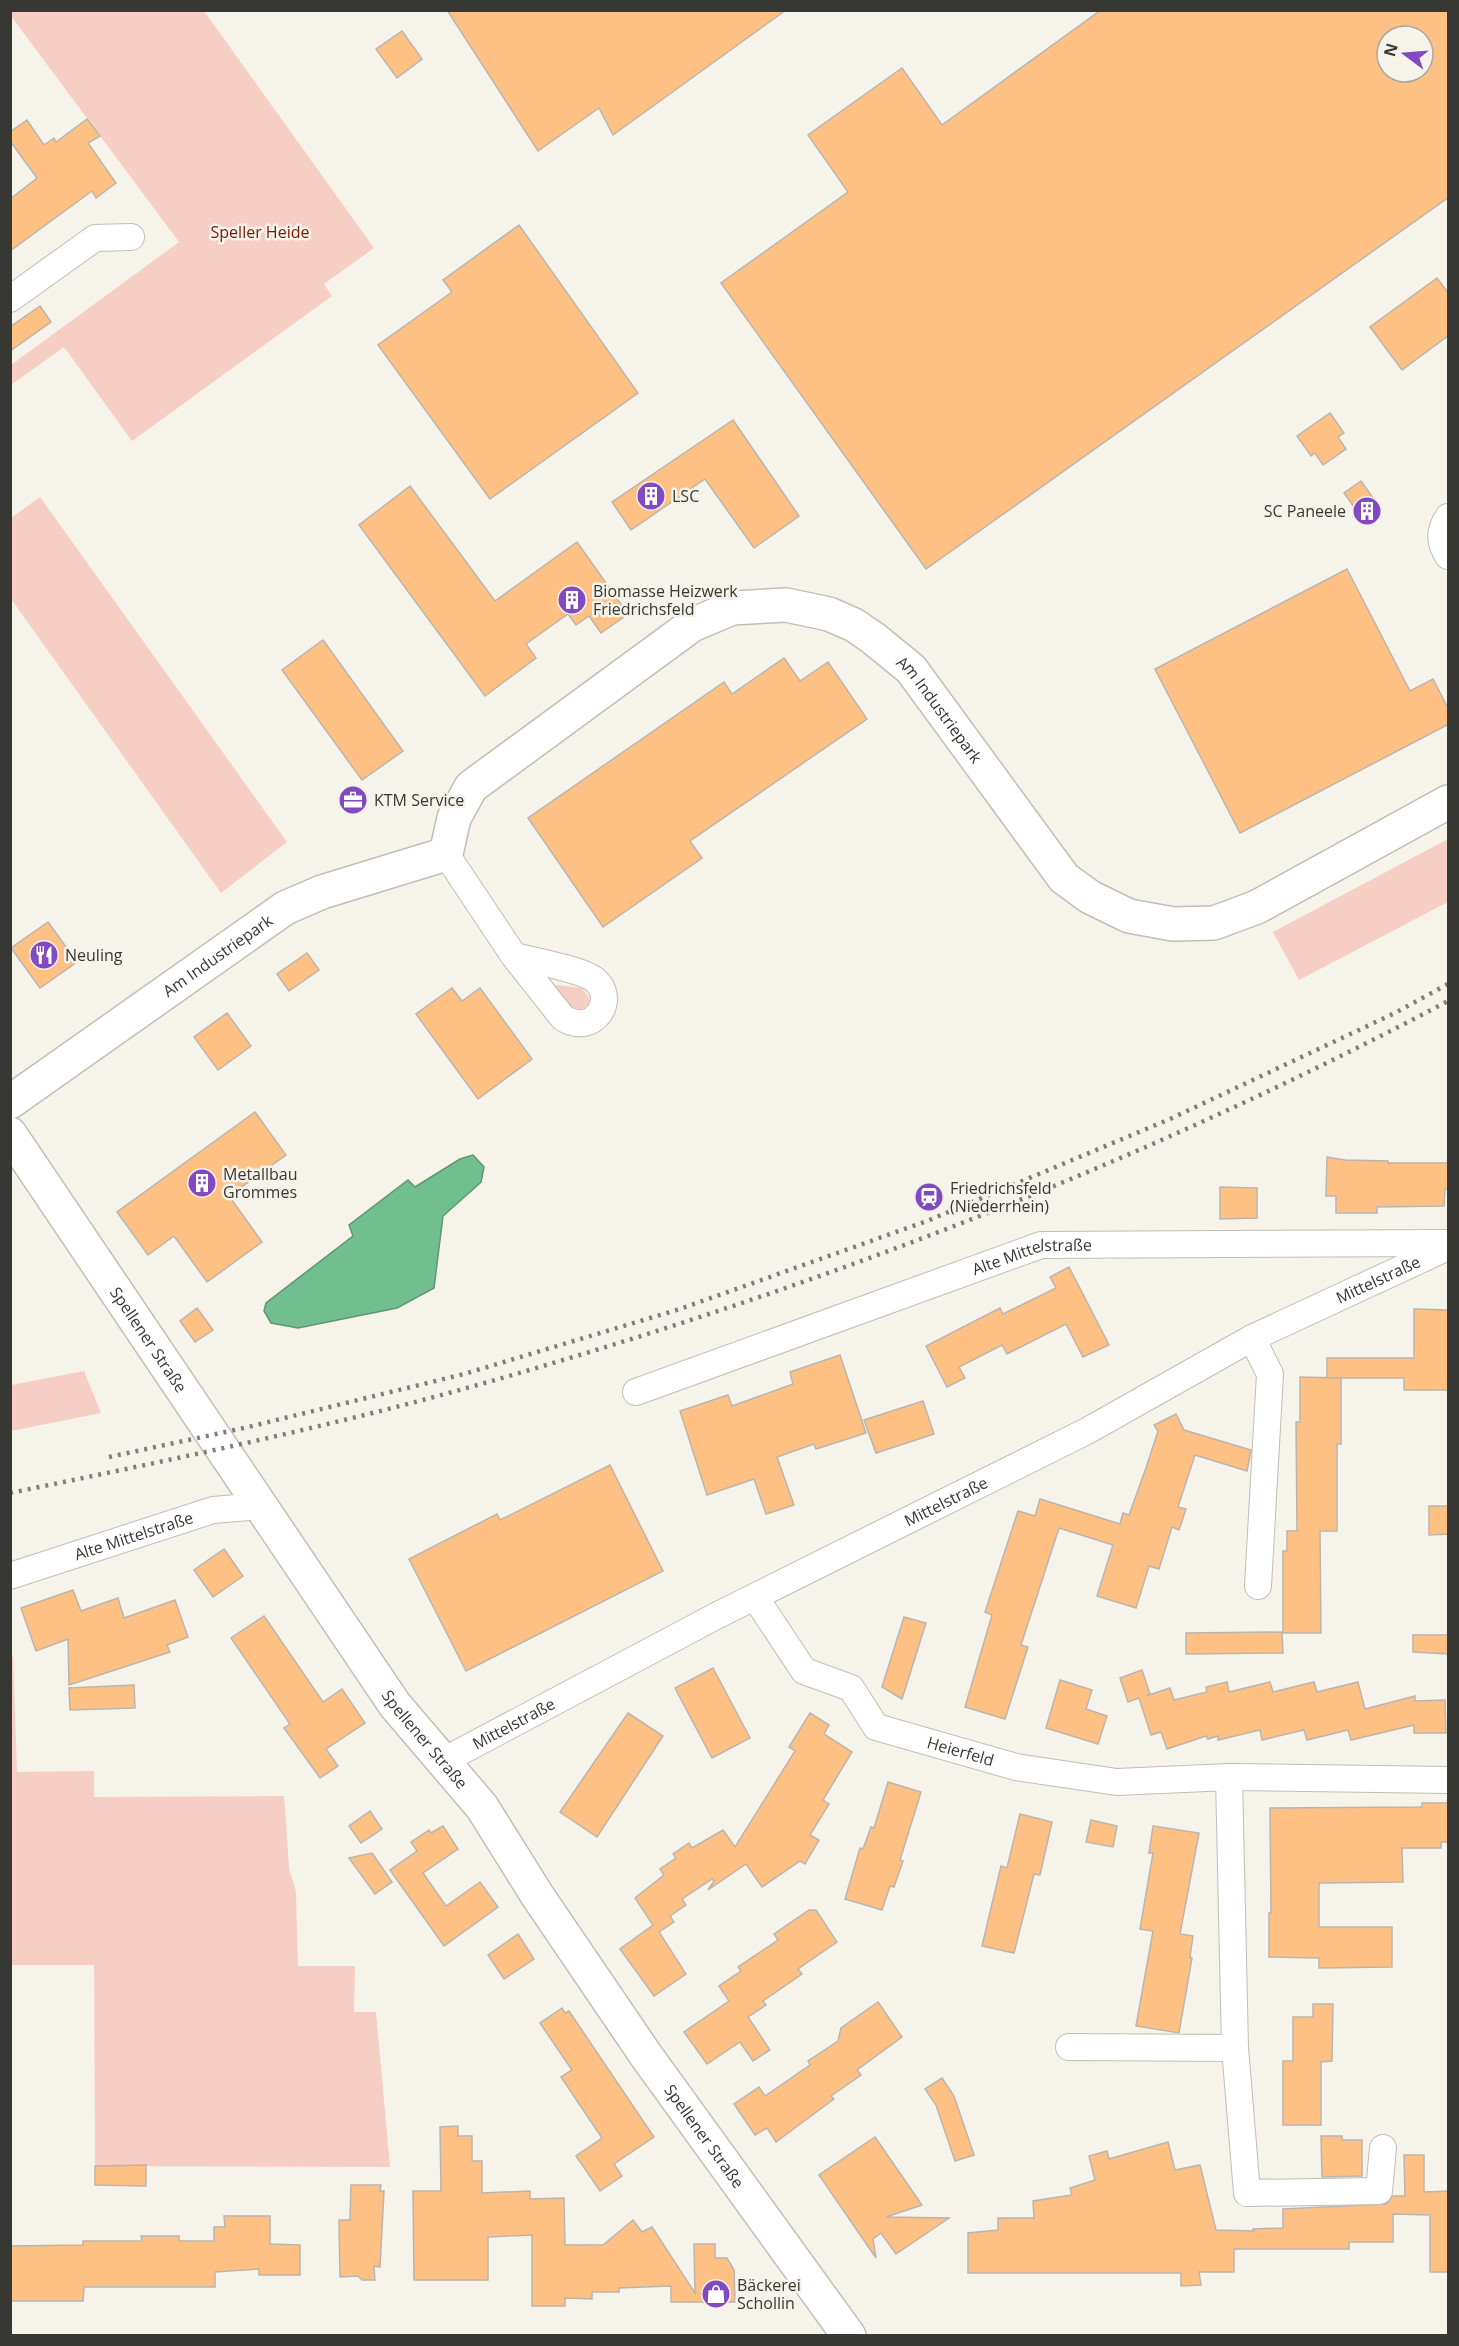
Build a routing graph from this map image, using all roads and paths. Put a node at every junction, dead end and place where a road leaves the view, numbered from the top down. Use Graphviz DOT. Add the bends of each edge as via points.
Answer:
graph roads {
  1 [pos="131,237"];
  2 [pos="10,299"];
  3 [pos="1449,517"];
  4 [pos="1449,555"];
  5 [pos="1449,802"];
  6 [pos="446,854"];
  7 [pos="514,956"];
  8 [pos="10,1102"];
  9 [pos="10,1134"];
  10 [pos="1449,1245"];
  11 [pos="1252,1338"];
  12 [pos="636,1392"];
  13 [pos="260,1506"];
  14 [pos="10,1576"];
  15 [pos="1258,1586"];
  16 [pos="755,1597"];
  17 [pos="443,1761"];
  18 [pos="1229,1778"];
  19 [pos="1449,1780"];
  20 [pos="1069,2047"];
  21 [pos="1235,2048"];
  22 [pos="1383,2148"];
  23 [pos="849,2336"];
  1 -- 2 [label="street" via="94,238"];
  3 -- 4 [label="street" via="1440,537"];
  5 -- 6 [label="street, Am Industriepark" via="1257,907 1214,923 1173,924 1129,916 1090,897 1064,878 911,669 854,625 829,614 786,605 732,608 692,625 471,787 454,818"];
  6 -- 7 [label="street"];
  6 -- 8 [label="street, Am Industriepark" via="322,892 285,908"];
  9 -- 13 [label="street, Spellener Straße"];
  10 -- 11 [label="street, Mittelstraße"];
  10 -- 12 [label="street, Alte Mittelstraße" via="1041,1245"];
  11 -- 15 [label="street" via="1270,1374"];
  11 -- 16 [label="street, Mittelstraße" via="1087,1431"];
  13 -- 14 [label="street, Alte Mittelstraße" via="213,1510"];
  13 -- 17 [label="street, Spellener Straße" via="395,1705"];
  16 -- 17 [label="street, Mittelstraße"];
  16 -- 18 [label="street, Heierfeld" via="804,1671 851,1688 876,1727 1016,1767 1117,1782"];
  17 -- 23 [label="street, Spellener Straße" via="482,1807 645,2054"];
  18 -- 19 [label="street, Heierfeld"];
  18 -- 21 [label="street"];
  20 -- 21 [label="street"];
  21 -- 22 [label="street" via="1247,2193 1379,2191"];
}
